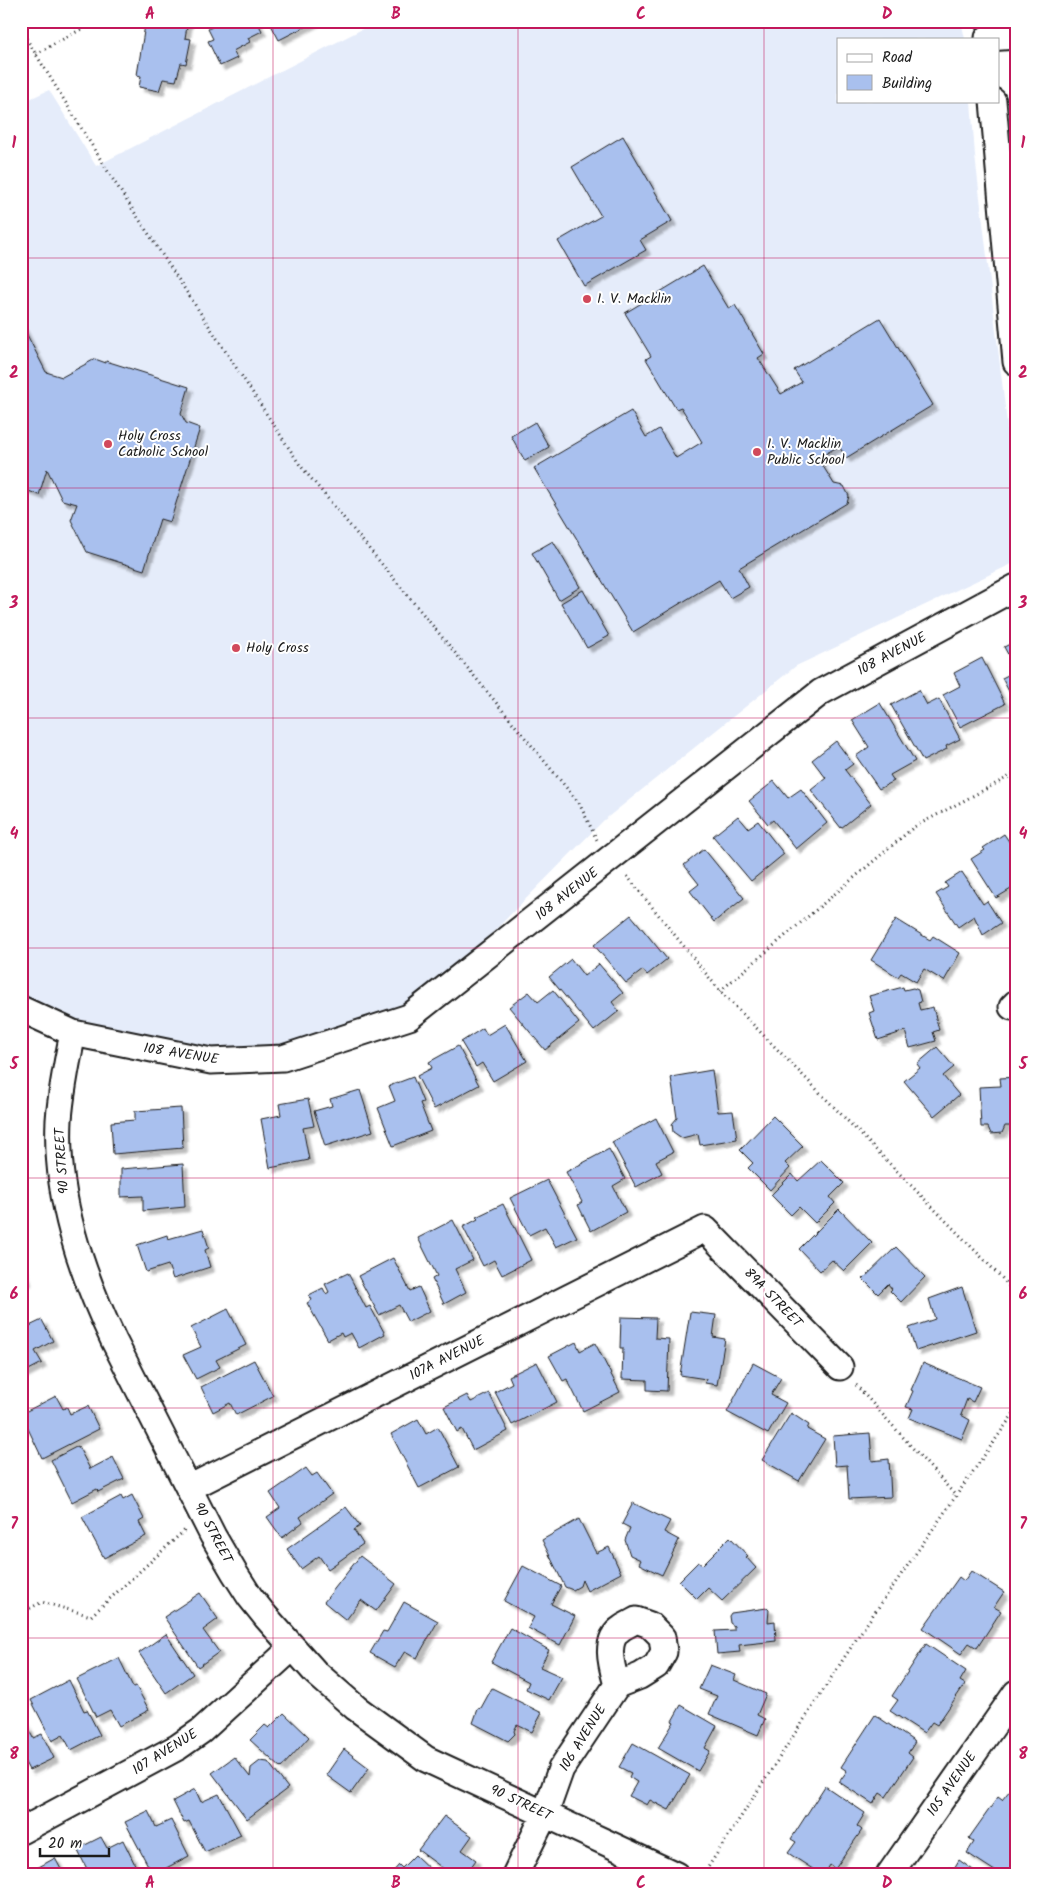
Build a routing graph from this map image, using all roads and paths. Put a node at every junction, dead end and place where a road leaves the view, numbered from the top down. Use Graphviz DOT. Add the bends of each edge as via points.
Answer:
graph roads {
  1 [pos="96,21"];
  2 [pos="21,30"];
  3 [pos="986,33"];
  4 [pos="1016,36"];
  5 [pos="36,54"];
  6 [pos="994,102"];
  7 [pos="1016,362"];
  8 [pos="1016,587"];
  9 [pos="1016,773"];
  10 [pos="612,858"];
  11 [pos="720,991"];
  12 [pos="21,1009"];
  13 [pos="73,1034"];
  14 [pos="705,1229"];
  15 [pos="1016,1294"];
  16 [pos="840,1367"];
  17 [pos="1016,1410"];
  18 [pos="189,1488"];
  19 [pos="956,1496"];
  20 [pos="186,1529"];
  21 [pos="21,1613"];
  22 [pos="292,1648"];
  23 [pos="617,1685"];
  24 [pos="1016,1693"];
  25 [pos="545,1814"];
  26 [pos="21,1832"];
  27 [pos="515,1875"];
  28 [pos="676,1875"];
  29 [pos="703,1875"];
  30 [pos="889,1875"];
  1 -- 5 [label="path"];
  2 -- 5 [label="path"];
  3 -- 4 [label="street"];
  5 -- 10 [label="path" via="112,178 300,466 579,803 594,836"];
  6 -- 7 [label="street"];
  8 -- 10 [label="street, 108 AVENUE" via="821,692"];
  9 -- 11 [label="path" via="914,827"];
  10 -- 11 [label="path"];
  10 -- 13 [label="street, 108 AVENUE" via="409,1017 284,1058 212,1062"];
  11 -- 15 [label="path"];
  12 -- 13 [label="street"];
  13 -- 18 [label="street, 90 STREET" via="59,1122 63,1187 78,1257 103,1319"];
  14 -- 16 [label="street, 89A STREET"];
  14 -- 18 [label="street, 107A AVENUE"];
  16 -- 19 [label="path"];
  17 -- 19 [label="path"];
  18 -- 22 [label="street, 90 STREET" via="250,1597"];
  19 -- 29 [label="path" via="859,1635"];
  20 -- 21 [label="path" via="91,1616 42,1602"];
  22 -- 25 [label="street, 90 STREET" via="336,1691 426,1758"];
  22 -- 26 [label="street, 107 AVENUE" via="178,1747"];
  23 -- 25 [label="street, 106 AVENUE" via="561,1770"];
  24 -- 30 [label="street, 105 AVENUE"];
  25 -- 27 [label="street, 106 AVENUE"];
  25 -- 28 [label="street, 90 STREET"];
}
